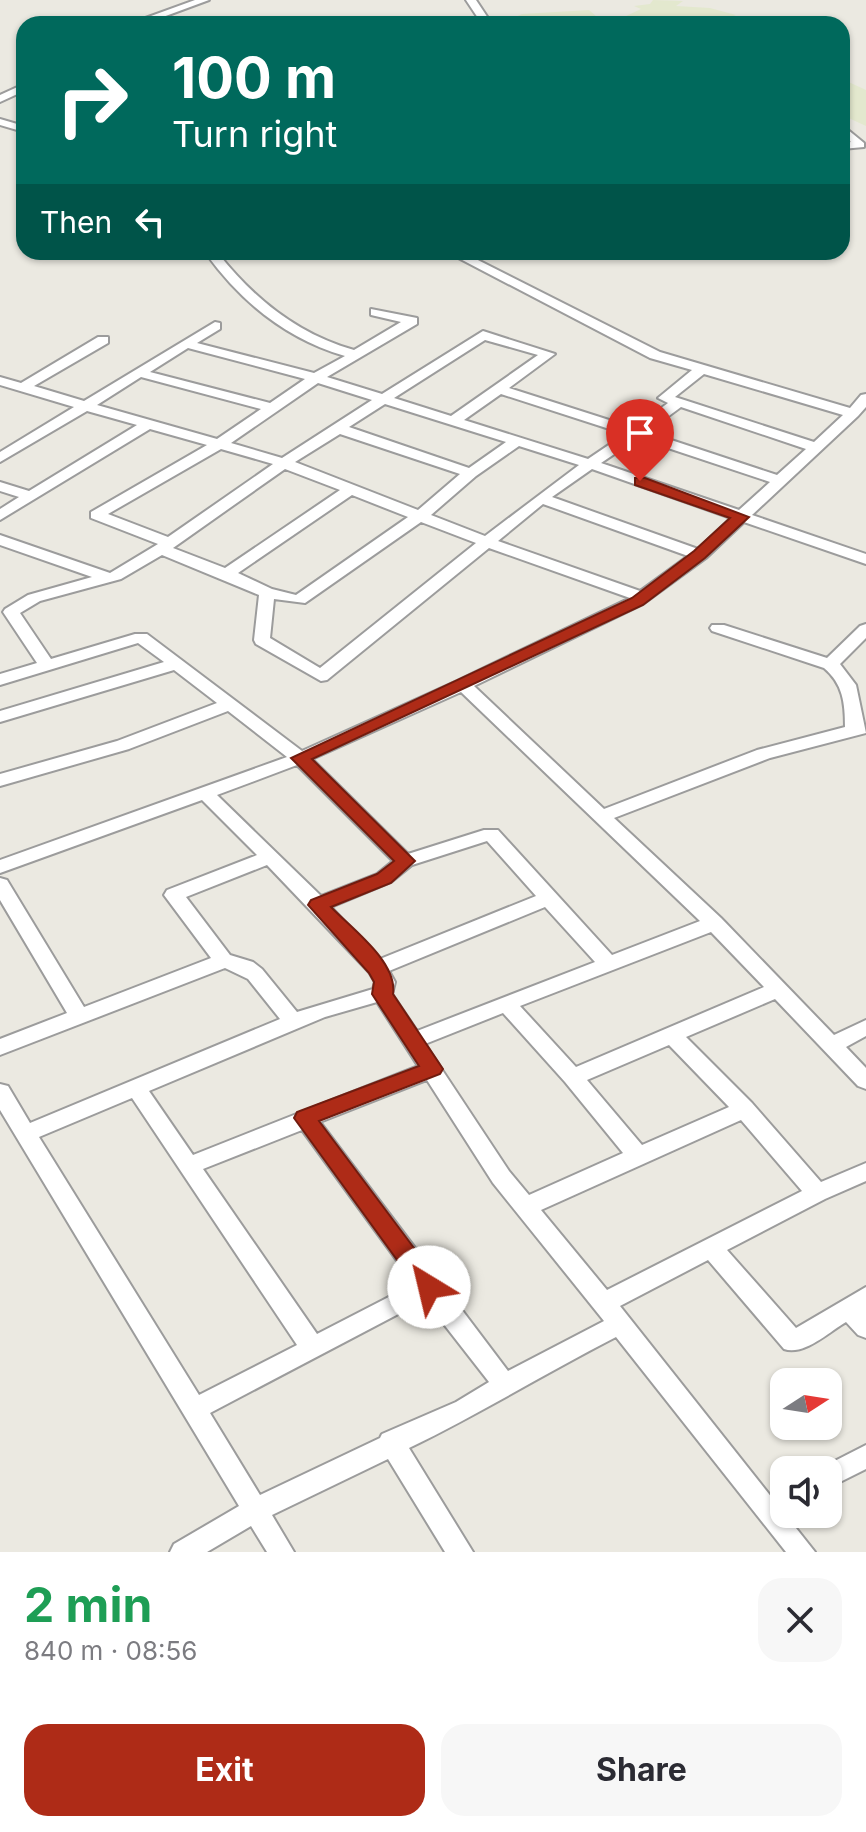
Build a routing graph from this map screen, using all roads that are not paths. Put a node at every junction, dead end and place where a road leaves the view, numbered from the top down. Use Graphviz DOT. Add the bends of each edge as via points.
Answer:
graph roads {
  1 [pos="204,0"];
  2 [pos="157,16"];
  3 [pos="850,136"];
  4 [pos="850,146"];
  5 [pos="217,260"];
  6 [pos="469,260"];
  7 [pos="376,312"];
  8 [pos="215,326"];
  9 [pos="103,340"];
  10 [pos="187,344"];
  11 [pos="356,355"];
  12 [pos="703,368"];
  13 [pos="140,373"];
  14 [pos="316,378"];
  15 [pos="0,381"];
  16 [pos="23,387"];
  17 [pos="499,389"];
  18 [pos="866,398"];
  19 [pos="389,399"];
  20 [pos="679,402"];
  21 [pos="89,405"];
  22 [pos="272,408"];
  23 [pos="853,413"];
  24 [pos="455,420"];
  25 [pos="150,423"];
  26 [pos="340,429"];
  27 [pos="636,433"];
  28 [pos="518,440"];
  29 [pos="220,444"];
  30 [pos="816,447"];
  31 [pos="0,458"];
  32 [pos="284,463"];
  33 [pos="590,464"];
  34 [pos="471,473"];
  35 [pos="780,481"];
  36 [pos="0,486"];
  37 [pos="351,489"];
  38 [pos="31,496"];
  39 [pos="541,498"];
  40 [pos="0,515"];
  41 [pos="421,515"];
  42 [pos="741,517"];
  43 [pos="0,540"];
  44 [pos="487,542"];
  45 [pos="166,546"];
  46 [pos="700,555"];
  47 [pos="866,559"];
  48 [pos="227,574"];
  49 [pos="110,578"];
  50 [pos="267,593"];
  51 [pos="642,597"];
  52 [pos="0,598"];
  53 [pos="12,614"];
  54 [pos="718,628"];
  55 [pos="866,629"];
  56 [pos="176,664"];
  57 [pos="830,664"];
  58 [pos="47,665"];
  59 [pos="0,680"];
  60 [pos="463,685"];
  61 [pos="229,705"];
  62 [pos="0,717"];
  63 [pos="860,729"];
  64 [pos="300,758"];
  65 [pos="0,780"];
  66 [pos="205,793"];
  67 [pos="600,817"];
  68 [pos="270,857"];
  69 [pos="405,861"];
  70 [pos="0,867"];
  71 [pos="0,884"];
  72 [pos="549,898"];
  73 [pos="318,905"];
  74 [pos="714,923"];
  75 [pos="224,961"];
  76 [pos="607,963"];
  77 [pos="377,968"];
  78 [pos="777,990"];
  79 [pos="382,994"];
  80 [pos="506,1004"];
  81 [pos="80,1017"];
  82 [pos="293,1022"];
  83 [pos="866,1027"];
  84 [pos="672,1035"];
  85 [pos="411,1041"];
  86 [pos="832,1046"];
  87 [pos="0,1047"];
  88 [pos="432,1069"];
  89 [pos="573,1077"];
  90 [pos="866,1081"];
  91 [pos="136,1088"];
  92 [pos="0,1092"];
  93 [pos="744,1109"];
  94 [pos="305,1118"];
  95 [pos="28,1133"];
  96 [pos="639,1157"];
  97 [pos="190,1165"];
  98 [pos="866,1172"];
  99 [pos="817,1193"];
  100 [pos="527,1206"];
  101 [pos="711,1248"];
  102 [pos="429,1287"];
  103 [pos="857,1302"];
  104 [pos="604,1303"];
  105 [pos="620,1324"];
  106 [pos="866,1328"];
  107 [pos="313,1348"];
  108 [pos="505,1385"];
  109 [pos="195,1409"];
  110 [pos="391,1442"];
  111 [pos="866,1456"];
  112 [pos="842,1469"];
  113 [pos="770,1498"];
  114 [pos="256,1510"];
  115 [pos="789,1528"];
  116 [pos="183,1552"];
  117 [pos="281,1552"];
  118 [pos="460,1552"];
  119 [pos="802,1552"];
  1 -- 2 [label="street"];
  3 -- 4 [label="street" via="860,145"];
  5 -- 11 [label="street" via="259,307 326,349"];
  6 -- 12 [label="street" via="655,355"];
  7 -- 11 [label="street" via="412,321"];
  8 -- 10 [label="street"];
  9 -- 16 [label="street"];
  10 -- 13 [label="street"];
  10 -- 14 [label="street"];
  11 -- 14 [label="street"];
  12 -- 20 [label="street" via="665,398"];
  12 -- 23 [label="street"];
  13 -- 21 [label="street"];
  13 -- 22 [label="street"];
  14 -- 19 [label="street"];
  14 -- 22 [label="street"];
  15 -- 16 [label="street"];
  16 -- 21 [label="street"];
  17 -- 19 [label="street" via="548,354 483,335"];
  17 -- 24 [label="street"];
  17 -- 27 [label="street"];
  18 -- 23 [label="street"];
  19 -- 24 [label="street"];
  19 -- 26 [label="street"];
  20 -- 27 [label="street"];
  20 -- 30 [label="street"];
  21 -- 25 [label="street"];
  21 -- 31 [label="street"];
  22 -- 29 [label="street"];
  23 -- 30 [label="street"];
  24 -- 28 [label="street"];
  25 -- 29 [label="street"];
  25 -- 38 [label="street"];
  26 -- 32 [label="street"];
  26 -- 34 [label="street"];
  27 -- 33 [label="street"];
  27 -- 35 [label="street"];
  28 -- 33 [label="street"];
  28 -- 34 [label="street"];
  29 -- 32 [label="street"];
  29 -- 45 [label="street" via="96,515"];
  30 -- 35 [label="street"];
  32 -- 37 [label="street"];
  32 -- 45 [label="street"];
  33 -- 39 [label="street"];
  33 -- 42 [label="street"];
  34 -- 41 [label="street"];
  35 -- 42 [label="street"];
  36 -- 38 [label="street"];
  37 -- 41 [label="street"];
  37 -- 48 [label="street"];
  38 -- 40 [label="street"];
  39 -- 44 [label="street"];
  39 -- 46 [label="street"];
  41 -- 44 [label="street"];
  41 -- 50 [label="street" via="299,600"];
  42 -- 46 [label="street"];
  42 -- 47 [label="street"];
  43 -- 49 [label="street"];
  44 -- 50 [label="street" via="321,676 262,640"];
  44 -- 51 [label="street"];
  45 -- 48 [label="street"];
  45 -- 49 [label="street"];
  46 -- 51 [label="street"];
  48 -- 50 [label="street"];
  49 -- 53 [label="street" via="34,598"];
  51 -- 60 [label="street"];
  52 -- 53 [label="street"];
  53 -- 58 [label="street"];
  54 -- 57 [label="street"];
  55 -- 57 [label="street"];
  56 -- 58 [label="street" via="141,637"];
  56 -- 61 [label="street"];
  56 -- 62 [label="street"];
  57 -- 63 [label="street" via="843,673"];
  58 -- 59 [label="street"];
  60 -- 64 [label="street"];
  60 -- 67 [label="street"];
  61 -- 64 [label="street"];
  61 -- 65 [label="street" via="123,745"];
  63 -- 67 [label="street" via="748,757"];
  64 -- 66 [label="street"];
  64 -- 69 [label="street"];
  66 -- 68 [label="street"];
  66 -- 70 [label="street"];
  67 -- 74 [label="street"];
  68 -- 73 [label="street"];
  68 -- 75 [label="street" via="174,895"];
  69 -- 72 [label="street" via="491,834"];
  69 -- 73 [label="street" via="384,878"];
  71 -- 81 [label="street"];
  72 -- 76 [label="street"];
  72 -- 77 [label="street"];
  73 -- 77 [label="street"];
  74 -- 76 [label="street"];
  74 -- 78 [label="street"];
  75 -- 81 [label="street"];
  75 -- 82 [label="street" via="236,960 254,972"];
  76 -- 80 [label="street"];
  77 -- 79 [label="street" via="385,982"];
  78 -- 84 [label="street"];
  78 -- 86 [label="street"];
  79 -- 82 [label="street"];
  79 -- 85 [label="street"];
  80 -- 85 [label="street"];
  80 -- 89 [label="street"];
  81 -- 87 [label="street"];
  82 -- 91 [label="street"];
  83 -- 86 [label="street"];
  84 -- 89 [label="street"];
  84 -- 93 [label="street"];
  85 -- 88 [label="street"];
  86 -- 90 [label="street"];
  88 -- 94 [label="street"];
  88 -- 100 [label="street" via="501,1177"];
  89 -- 96 [label="street"];
  91 -- 95 [label="street"];
  91 -- 97 [label="street"];
  92 -- 95 [label="street"];
  93 -- 96 [label="street"];
  93 -- 99 [label="street"];
  94 -- 97 [label="street"];
  94 -- 102 [label="street"];
  95 -- 109 [label="street"];
  96 -- 100 [label="street"];
  97 -- 107 [label="street"];
  98 -- 99 [label="street"];
  99 -- 101 [label="street"];
  100 -- 104 [label="street"];
  101 -- 103 [label="street" via="793,1342"];
  101 -- 104 [label="street"];
  102 -- 107 [label="street"];
  102 -- 108 [label="street"];
  103 -- 106 [label="street"];
  104 -- 105 [label="street"];
  105 -- 108 [label="street"];
  105 -- 113 [label="street"];
  107 -- 109 [label="street"];
  108 -- 110 [label="street"];
  109 -- 114 [label="street"];
  110 -- 114 [label="street"];
  110 -- 118 [label="street"];
  111 -- 112 [label="street"];
  114 -- 116 [label="street"];
  114 -- 117 [label="street"];
  115 -- 119 [label="street"];
}
